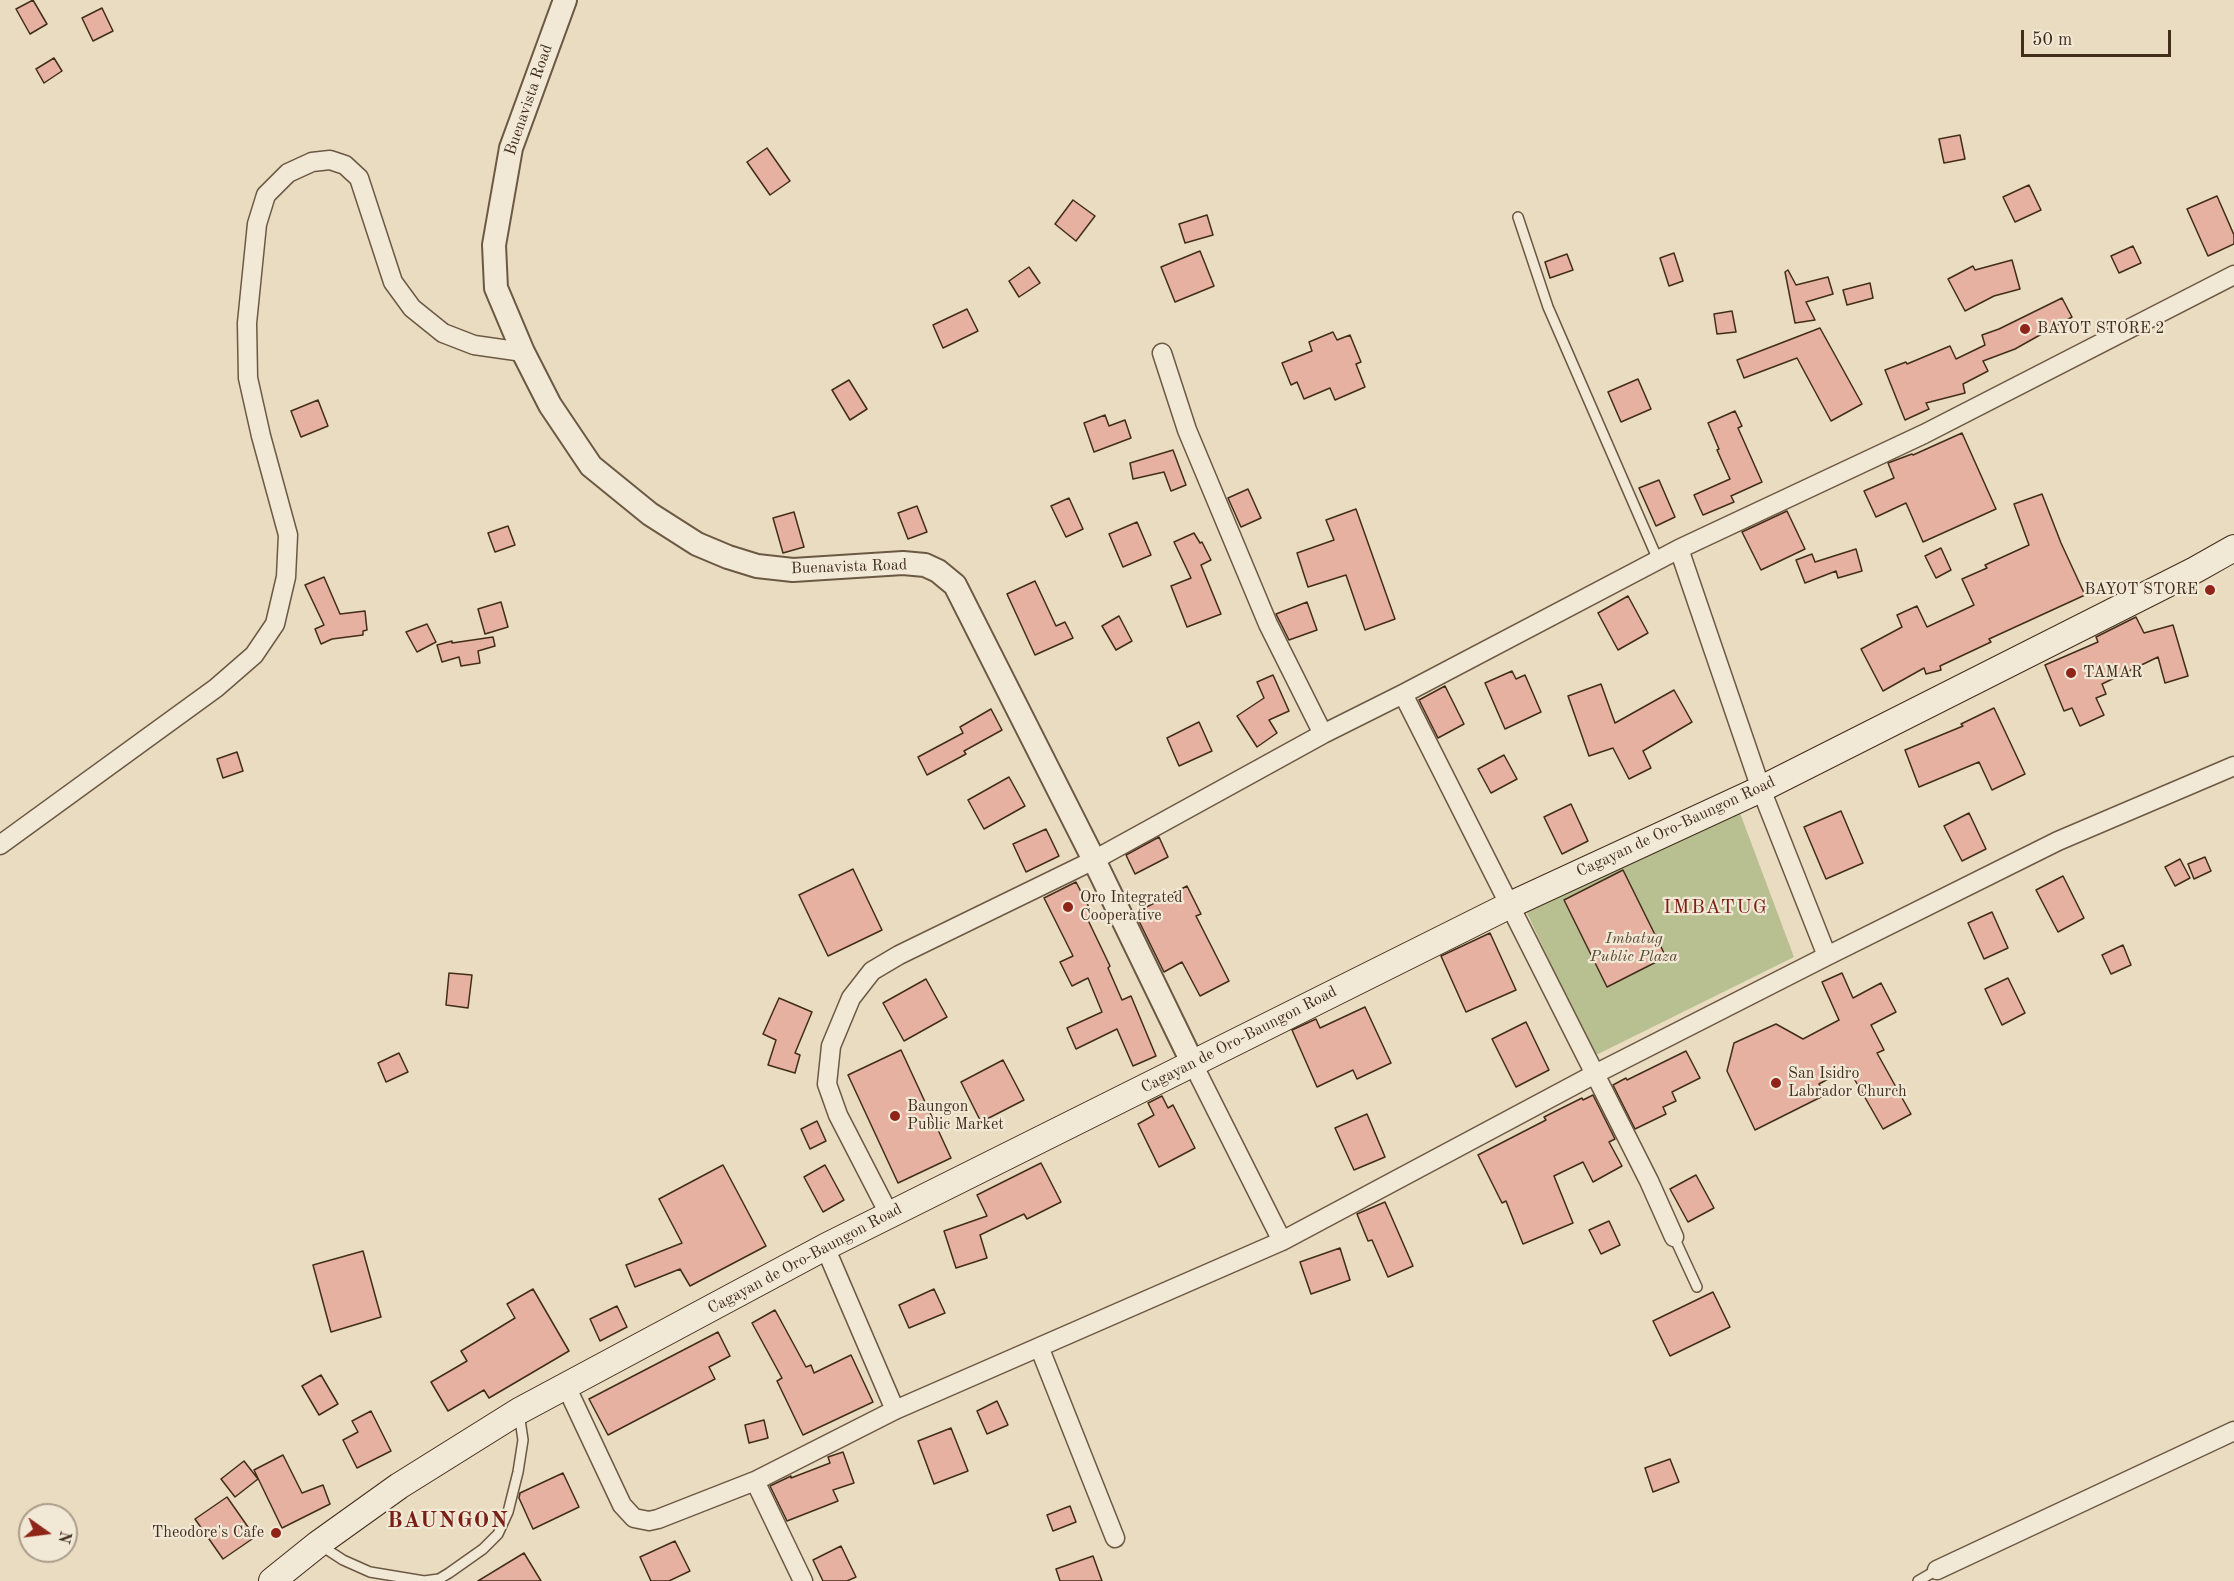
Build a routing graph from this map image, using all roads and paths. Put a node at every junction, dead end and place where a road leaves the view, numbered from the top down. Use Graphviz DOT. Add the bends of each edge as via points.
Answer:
graph roads {
  1 [pos="566,0"];
  2 [pos="1518,217"];
  3 [pos="2234,275"];
  4 [pos="523,352"];
  5 [pos="1162,353"];
  6 [pos="2234,548"];
  7 [pos="1679,549"];
  8 [pos="1658,560"];
  9 [pos="1403,694"];
  10 [pos="1323,734"];
  11 [pos="2234,766"];
  12 [pos="1761,789"];
  13 [pos="0,845"];
  14 [pos="1094,860"];
  15 [pos="1510,905"];
  16 [pos="1827,956"];
  17 [pos="1193,1064"];
  18 [pos="1595,1074"];
  19 [pos="889,1214"];
  20 [pos="1674,1237"];
  21 [pos="1282,1241"];
  22 [pos="825,1247"];
  23 [pos="1697,1287"];
  24 [pos="1040,1349"];
  25 [pos="566,1386"];
  26 [pos="896,1410"];
  27 [pos="519,1411"];
  28 [pos="2234,1431"];
  29 [pos="755,1481"];
  30 [pos="1114,1538"];
  31 [pos="318,1544"];
  32 [pos="1937,1570"];
  33 [pos="272,1581"];
  34 [pos="803,1581"];
  35 [pos="1918,1581"];
  1 -- 4 [label="street, Buenavista Road" via="511,148 494,245 496,288"];
  2 -- 8 [label="lane" via="1548,307"];
  3 -- 7 [label="street" via="1924,434"];
  4 -- 13 [label="street" via="474,345 443,333 412,308 393,282 359,177 345,165 330,160 312,162 288,173 266,195 257,224 247,323 248,378 288,535 286,577 275,624 254,656 216,688"];
  4 -- 14 [label="street, Buenavista Road" via="550,405 591,466 650,514 697,544 757,566 793,570 903,563 925,566 955,585"];
  5 -- 10 [label="street" via="1187,430 1268,624"];
  6 -- 12 [label="main road, Cagayan de Oro-Baungon Road"];
  7 -- 8 [label="street"];
  7 -- 12 [label="street"];
  8 -- 9 [label="street"];
  9 -- 10 [label="street"];
  9 -- 15 [label="street"];
  10 -- 14 [label="street"];
  11 -- 16 [label="street" via="2058,841"];
  12 -- 15 [label="main road, Cagayan de Oro-Baungon Road"];
  12 -- 16 [label="street"];
  14 -- 17 [label="street, Buenavista Road"];
  14 -- 19 [label="street" via="899,956 872,972 851,998 831,1046 827,1084 838,1115"];
  15 -- 17 [label="main road, Cagayan de Oro-Baungon Road"];
  15 -- 18 [label="street"];
  16 -- 18 [label="street"];
  17 -- 19 [label="main road, Cagayan de Oro-Baungon Road"];
  17 -- 21 [label="street"];
  18 -- 20 [label="street"];
  18 -- 21 [label="street"];
  19 -- 22 [label="main road, Cagayan de Oro-Baungon Road"];
  20 -- 23 [label="lane"];
  21 -- 24 [label="street"];
  22 -- 25 [label="main road, Cagayan de Oro-Baungon Road"];
  22 -- 26 [label="street"];
  24 -- 26 [label="street"];
  24 -- 30 [label="street"];
  25 -- 27 [label="main road, Cagayan de Oro-Baungon Road"];
  25 -- 29 [label="street" via="622,1505 634,1518 658,1519"];
  26 -- 29 [label="street"];
  27 -- 31 [label="main road, Cagayan de Oro-Baungon Road" via="399,1486"];
  27 -- 31 [label="lane" via="523,1440 518,1472 498,1534 483,1550 449,1573 424,1581 370,1572"];
  28 -- 32 [label="street"];
  29 -- 34 [label="street"];
  31 -- 33 [label="main road, Cagayan de Oro-Baungon Road"];
  32 -- 35 [label="lane"];
}
